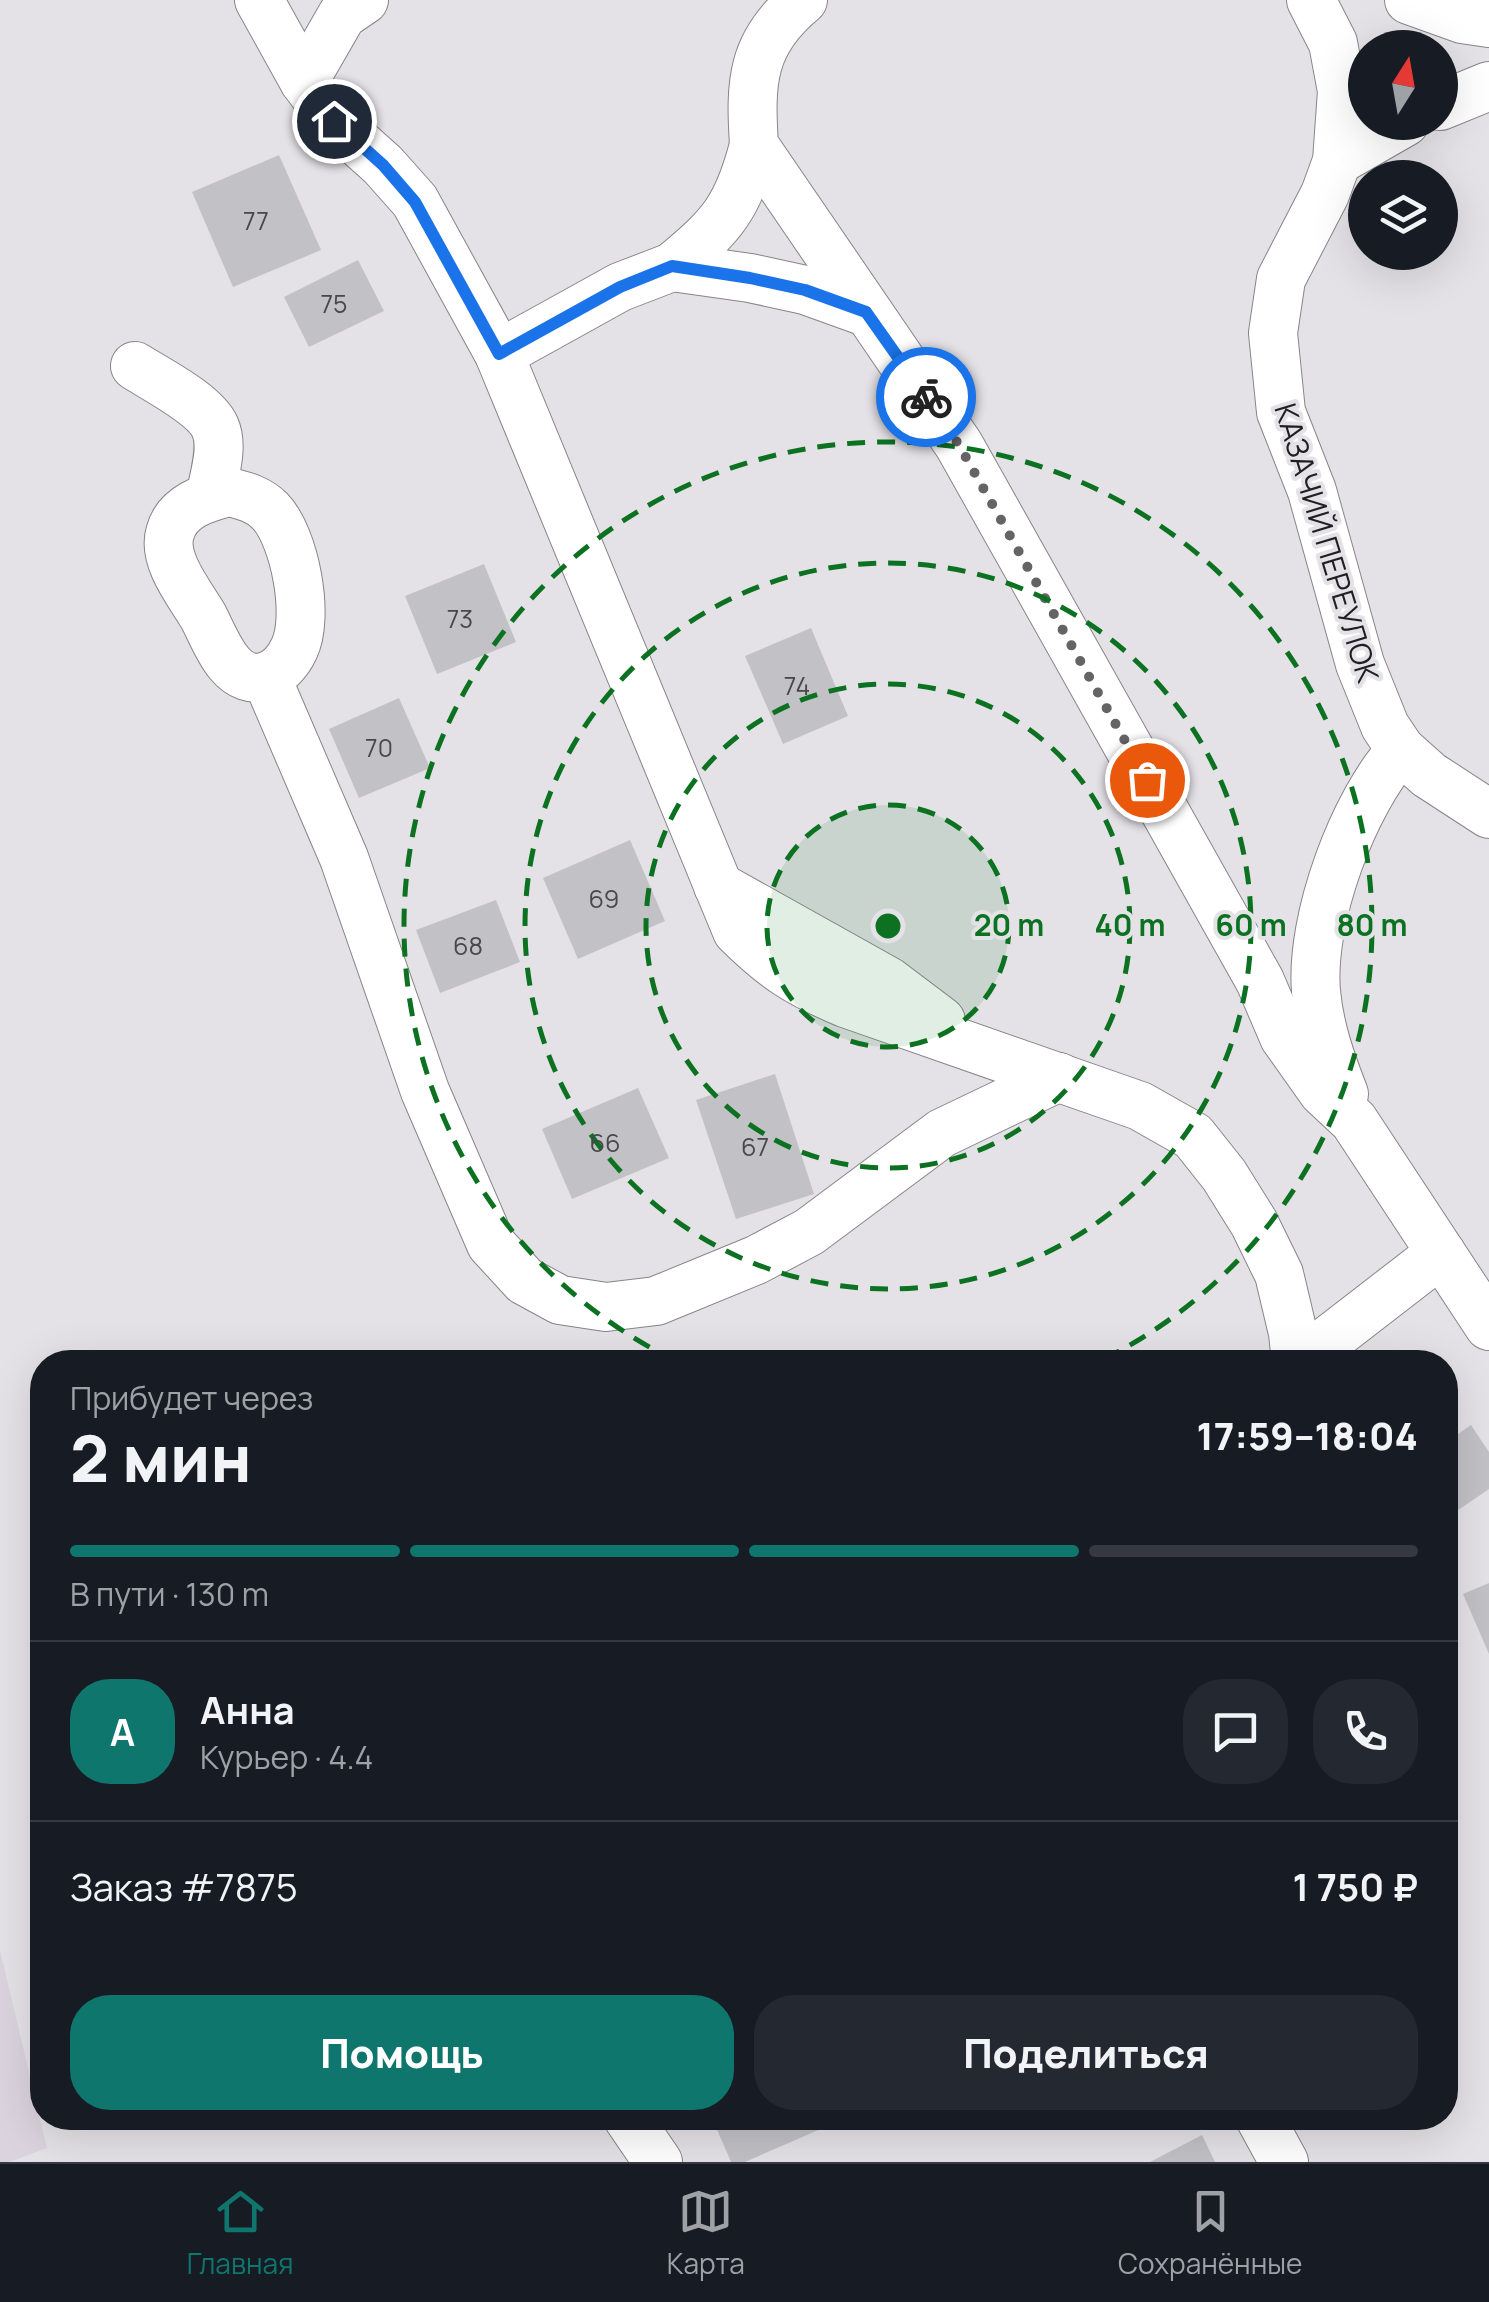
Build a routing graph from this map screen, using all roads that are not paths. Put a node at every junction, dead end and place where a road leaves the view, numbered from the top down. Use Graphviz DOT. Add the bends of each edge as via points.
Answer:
graph roads {
  1 [pos="259,0"];
  2 [pos="364,0"];
  3 [pos="802,0"];
  4 [pos="1311,0"];
  5 [pos="1408,0"];
  6 [pos="1489,23"];
  7 [pos="304,81"];
  8 [pos="1489,86"];
  9 [pos="1458,99"];
  10 [pos="1374,140"];
  11 [pos="754,145"];
  12 [pos="1337,161"];
  13 [pos="672,266"];
  14 [pos="866,312"];
  15 [pos="499,354"];
  16 [pos="135,366"];
  17 [pos="210,496"];
  18 [pos="267,679"];
  19 [pos="1401,750"];
  20 [pos="1489,814"];
  21 [pos="1060,1077"];
  22 [pos="1354,1121"];
  23 [pos="1442,1253"];
  24 [pos="1489,1326"];
  25 [pos="1296,1350"];
  26 [pos="1314,1350"];
  27 [pos="636,2130"];
  28 [pos="1267,2130"];
  29 [pos="658,2162"];
  30 [pos="1284,2162"];
  1 -- 7 [label="street"];
  2 -- 7 [label="street" via="342,16"];
  3 -- 11 [label="street" via="762,46 752,102"];
  4 -- 12 [label="street, КАЗАЧИЙ ПЕРЕУЛОК" via="1333,43 1342,91"];
  5 -- 6 [label="street"];
  7 -- 15 [label="street" via="415,202"];
  8 -- 9 [label="street"];
  10 -- 12 [label="street"];
  11 -- 13 [label="street" via="731,210"];
  11 -- 14 [label="street"];
  12 -- 19 [label="street, КАЗАЧИЙ ПЕРЕУЛОК" via="1280,279 1273,333 1280,412 1312,491 1360,664"];
  13 -- 14 [label="street" via="805,290"];
  13 -- 15 [label="street"];
  14 -- 22 [label="street" via="959,445 1260,981 1284,1037"];
  15 -- 21 [label="street" via="737,931 798,983"];
  16 -- 17 [label="street" via="204,411 216,429"];
  17 -- 18 [label="street" via="180,512 169,534 171,560 229,665 247,677"];
  17 -- 18 [label="street" via="253,498 272,514 292,554 302,612 296,648"];
  18 -- 21 [label="street" via="344,858 425,1091 491,1244 525,1281 560,1300 606,1306 656,1300 756,1260 808,1232 942,1134"];
  19 -- 20 [label="street, КАЗАЧИЙ ПЕРЕУЛОК"];
  19 -- 22 [label="street" via="1356,818 1320,932 1316,989 1326,1044"];
  21 -- 25 [label="street" via="1140,1106 1193,1136 1254,1223 1278,1274"];
  22 -- 23 [label="street"];
  23 -- 24 [label="street"];
  23 -- 26 [label="street"];
  27 -- 29 [label="street"];
  28 -- 30 [label="street"];
}
